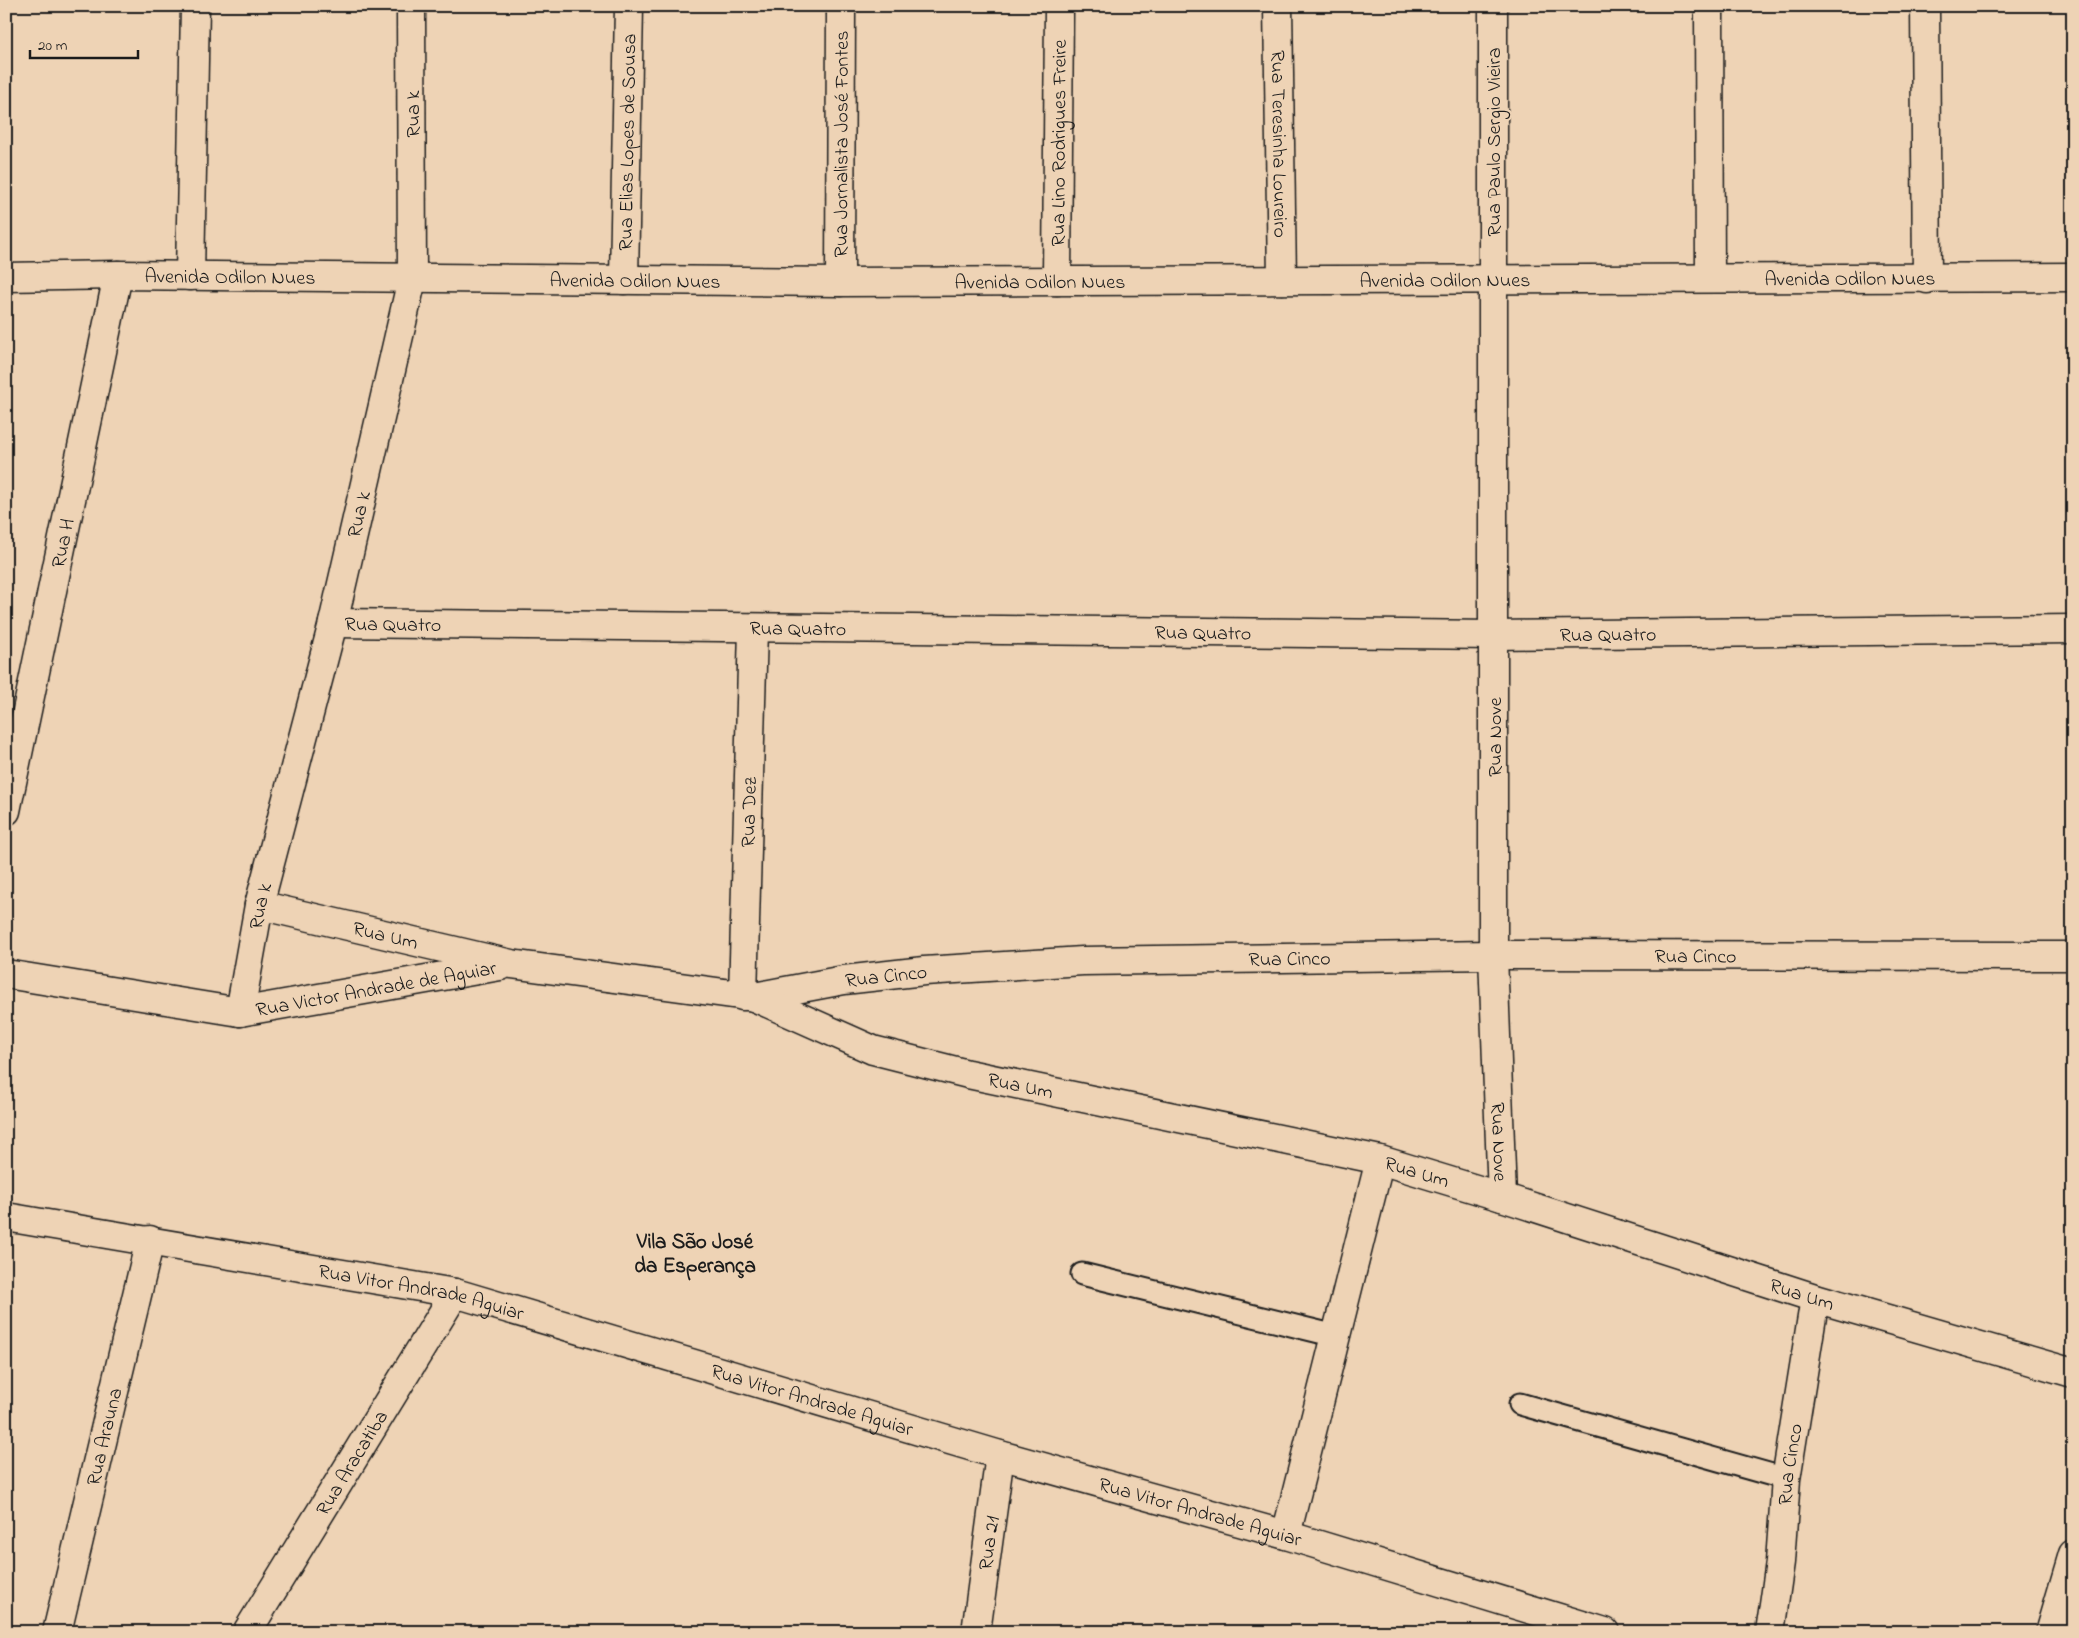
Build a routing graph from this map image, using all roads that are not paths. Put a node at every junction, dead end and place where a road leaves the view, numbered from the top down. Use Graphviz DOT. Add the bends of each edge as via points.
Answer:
graph roads {
  1 [pos="195,6"];
  2 [pos="411,6"];
  3 [pos="629,6"];
  4 [pos="841,6"];
  5 [pos="1059,6"];
  6 [pos="1278,6"];
  7 [pos="1493,6"];
  8 [pos="1709,6"];
  9 [pos="1925,6"];
  10 [pos="118,275"];
  11 [pos="190,276"];
  12 [pos="6,277"];
  13 [pos="1494,278"];
  14 [pos="1710,278"];
  15 [pos="2073,278"];
  16 [pos="412,279"];
  17 [pos="1927,279"];
  18 [pos="624,280"];
  19 [pos="1282,280"];
  20 [pos="1057,281"];
  21 [pos="840,282"];
  22 [pos="333,623"];
  23 [pos="752,629"];
  24 [pos="2073,629"];
  25 [pos="1494,636"];
  26 [pos="6,811"];
  27 [pos="259,905"];
  28 [pos="1494,955"];
  29 [pos="2073,956"];
  30 [pos="511,964"];
  31 [pos="6,974"];
  32 [pos="748,996"];
  33 [pos="240,1012"];
  34 [pos="1380,1160"];
  35 [pos="1502,1197"];
  36 [pos="6,1217"];
  37 [pos="150,1240"];
  38 [pos="1082,1274"];
  39 [pos="455,1293"];
  40 [pos="1815,1298"];
  41 [pos="1336,1336"];
  42 [pos="2073,1373"];
  43 [pos="1520,1404"];
  44 [pos="1000,1455"];
  45 [pos="1786,1479"];
  46 [pos="1286,1535"];
  47 [pos="2073,1554"];
  48 [pos="57,1632"];
  49 [pos="247,1632"];
  50 [pos="976,1632"];
  51 [pos="1605,1632"];
  52 [pos="1770,1632"];
  53 [pos="2050,1632"];
  1 -- 11 [label="street"];
  2 -- 16 [label="street, Rua k"];
  3 -- 18 [label="street, Rua Elias Lopes de Sousa"];
  4 -- 21 [label="street, Rua Jornalista José Fontes"];
  5 -- 20 [label="street, Rua Lino Rodrigues Freire"];
  6 -- 19 [label="street, Rua Teresinha Loureiro"];
  7 -- 13 [label="street, Rua Paulo Sergio Vieira"];
  8 -- 14 [label="street"];
  9 -- 17 [label="street"];
  10 -- 11 [label="street, Avenida Odilon Nues"];
  10 -- 12 [label="street, Avenida Odilon Nues"];
  10 -- 26 [label="street, Rua H"];
  11 -- 16 [label="street, Avenida Odilon Nues"];
  13 -- 14 [label="street, Avenida Odilon Nues"];
  13 -- 19 [label="street, Avenida Odilon Nues"];
  13 -- 25 [label="street, Rua Nove"];
  14 -- 17 [label="street, Avenida Odilon Nues"];
  15 -- 17 [label="street, Avenida Odilon Nues"];
  16 -- 18 [label="street, Avenida Odilon Nues"];
  16 -- 22 [label="street, Rua k"];
  18 -- 21 [label="street, Avenida Odilon Nues"];
  19 -- 20 [label="street, Avenida Odilon Nues"];
  20 -- 21 [label="street, Avenida Odilon Nues"];
  22 -- 23 [label="street, Rua Quatro"];
  22 -- 27 [label="street, Rua k"];
  23 -- 25 [label="street, Rua Quatro"];
  23 -- 32 [label="street, Rua Dez"];
  24 -- 25 [label="street, Rua Quatro"];
  25 -- 28 [label="street, Rua Nove"];
  27 -- 30 [label="street, Rua Um"];
  27 -- 33 [label="street, Rua k"];
  28 -- 29 [label="street, Rua Cinco"];
  28 -- 32 [label="street, Rua Cinco" via="1084,961 924,971"];
  28 -- 35 [label="street, Rua Nove"];
  30 -- 32 [label="street, Rua Cinco"];
  30 -- 33 [label="street, Rua Victor Andrade de Aguiar"];
  31 -- 33 [label="street"];
  32 -- 34 [label="street, Rua Um" via="873,1050 968,1074"];
  34 -- 35 [label="street, Rua Um"];
  34 -- 41 [label="street"];
  35 -- 40 [label="street, Rua Um"];
  36 -- 37 [label="street, Rua Vitor Andrade Aguiar"];
  37 -- 39 [label="street, Rua Vitor Andrade Aguiar"];
  37 -- 48 [label="street, Rua Arauna"];
  38 -- 41 [label="lane"];
  39 -- 44 [label="street, Rua Vitor Andrade Aguiar"];
  39 -- 49 [label="street, Rua Aracatiba"];
  40 -- 42 [label="street, Rua Um"];
  40 -- 45 [label="street, Rua Cinco"];
  41 -- 46 [label="street"];
  43 -- 45 [label="lane"];
  44 -- 46 [label="street, Rua Vitor Andrade Aguiar"];
  44 -- 50 [label="street, Rua 21"];
  45 -- 52 [label="street, Rua Cinco" via="1780,1562"];
  46 -- 51 [label="street, Rua Vitor Andrade Aguiar"];
  47 -- 53 [label="street"];
}
